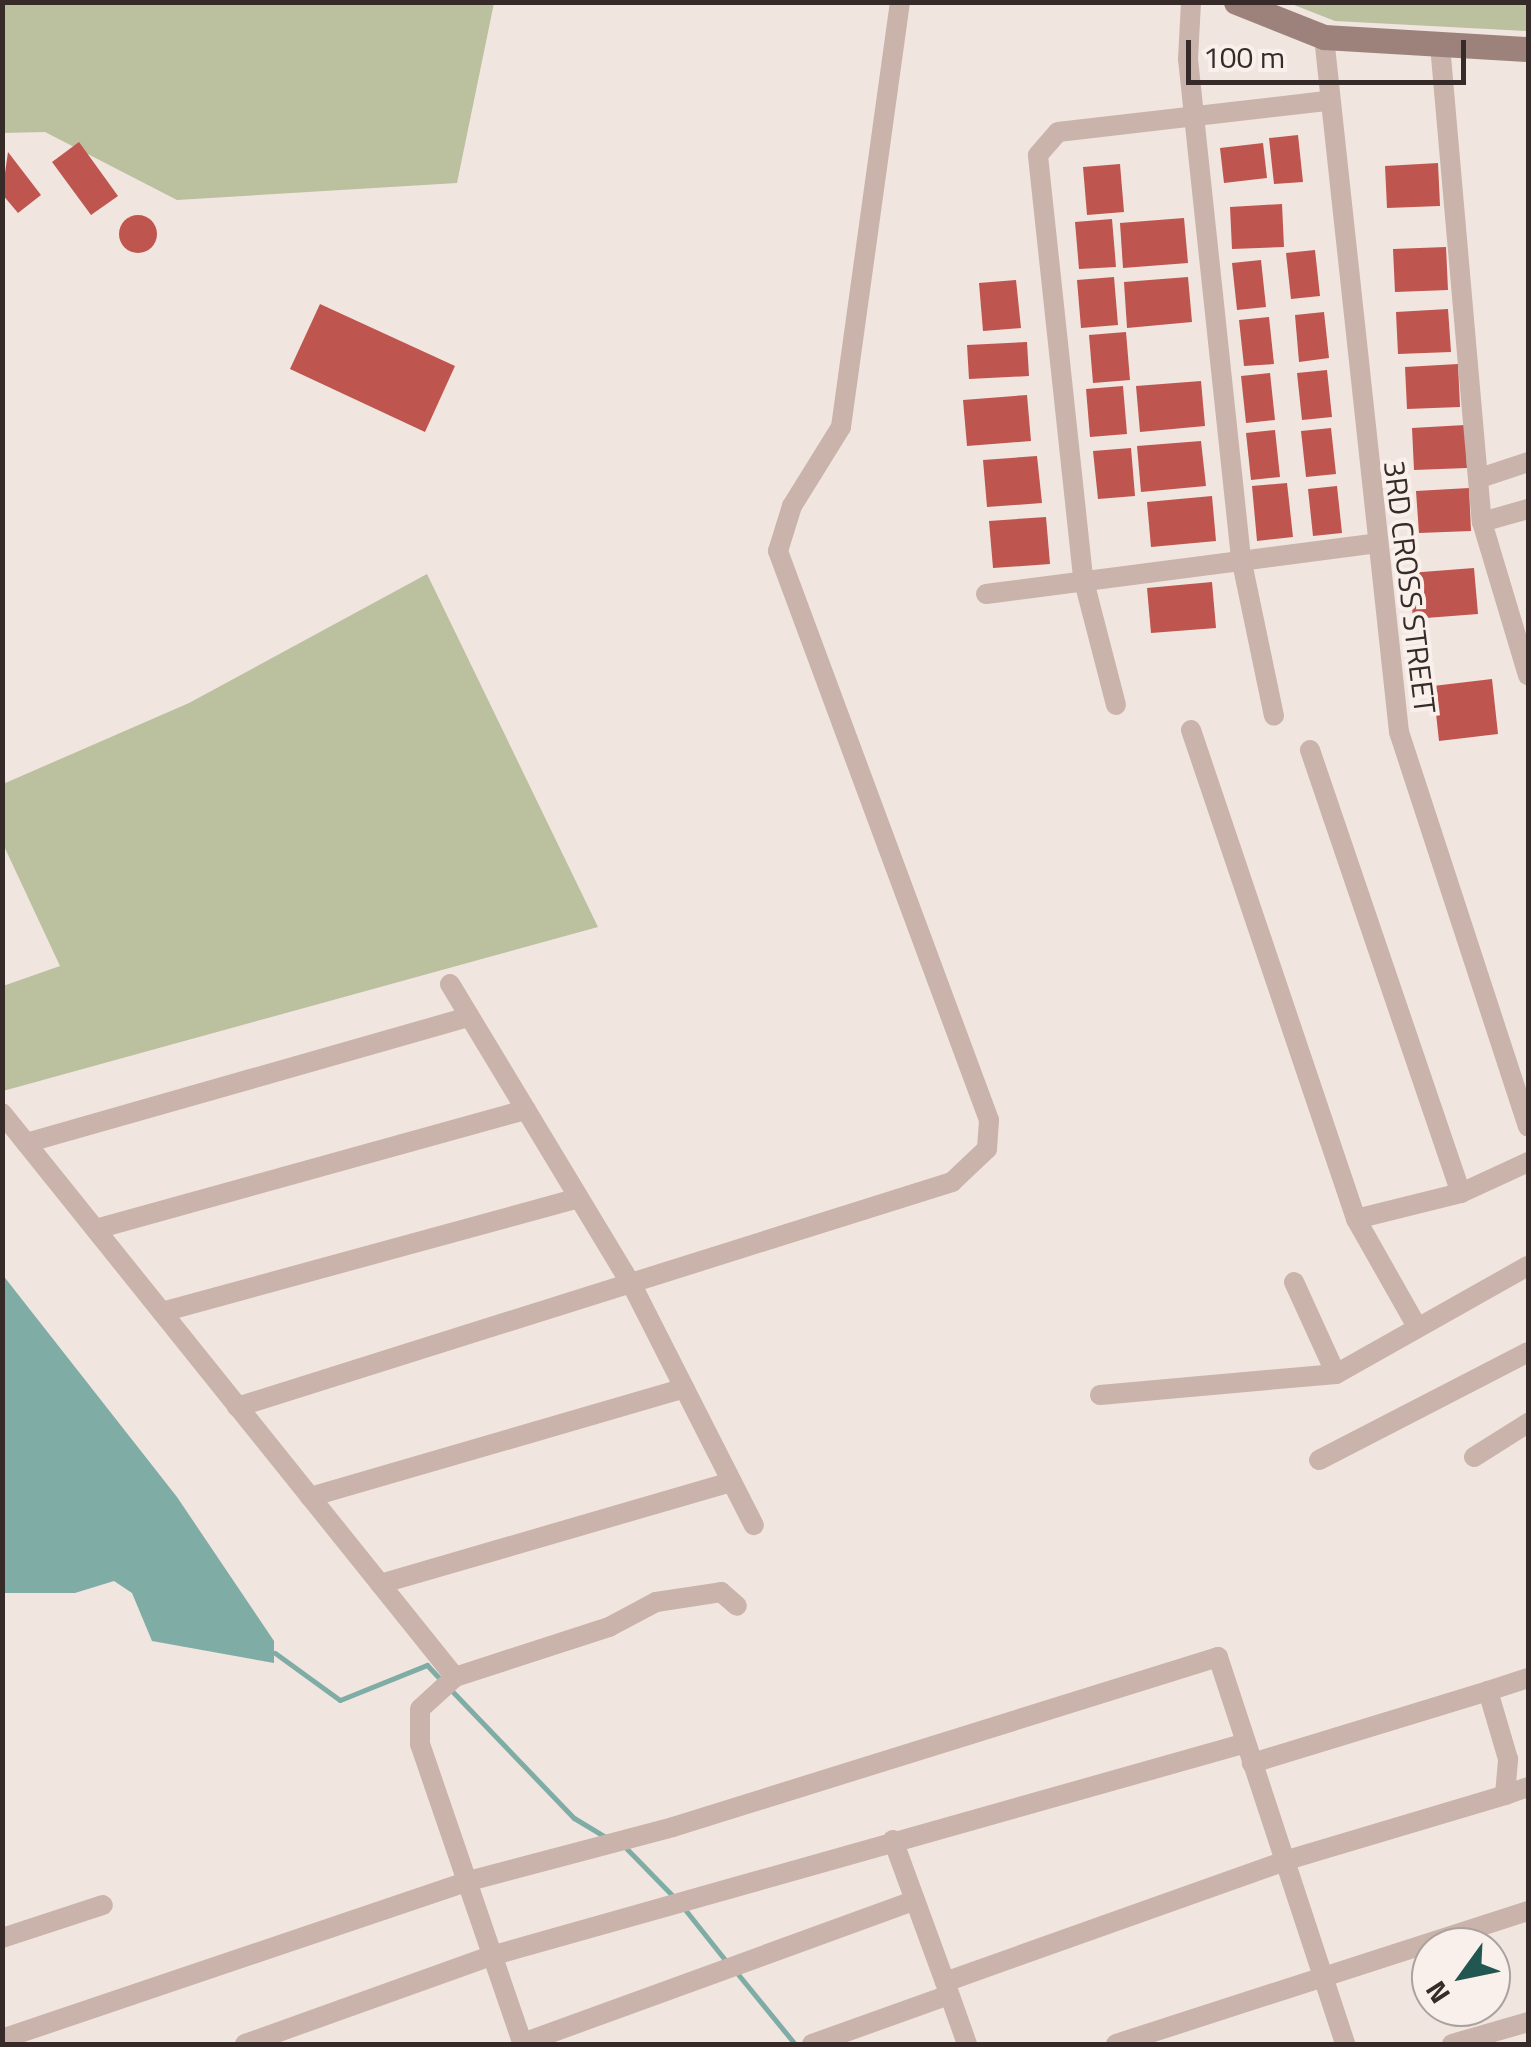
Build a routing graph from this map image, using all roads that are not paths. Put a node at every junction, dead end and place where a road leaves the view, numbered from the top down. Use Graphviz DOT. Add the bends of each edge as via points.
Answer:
graph roads {
  1 [pos="900,2"];
  2 [pos="1191,2"];
  3 [pos="1236,2"];
  4 [pos="1324,37"];
  5 [pos="1440,45"];
  6 [pos="1528,48"];
  7 [pos="1326,100"];
  8 [pos="1194,116"];
  9 [pos="1528,462"];
  10 [pos="1480,478"];
  11 [pos="1528,509"];
  12 [pos="1482,522"];
  13 [pos="1372,544"];
  14 [pos="1242,558"];
  15 [pos="1083,577"];
  16 [pos="986,594"];
  17 [pos="1528,675"];
  18 [pos="1116,704"];
  19 [pos="1274,716"];
  20 [pos="1191,730"];
  21 [pos="1310,750"];
  22 [pos="450,984"];
  23 [pos="469,1017"];
  24 [pos="526,1110"];
  25 [pos="2,1113"];
  26 [pos="1528,1126"];
  27 [pos="26,1143"];
  28 [pos="1528,1162"];
  29 [pos="1461,1193"];
  30 [pos="579,1198"];
  31 [pos="1356,1219"];
  32 [pos="96,1229"];
  33 [pos="1528,1266"];
  34 [pos="1294,1282"];
  35 [pos="633,1288"];
  36 [pos="162,1312"];
  37 [pos="1416,1326"];
  38 [pos="1528,1352"];
  39 [pos="1336,1374"];
  40 [pos="684,1388"];
  41 [pos="1100,1395"];
  42 [pos="237,1406"];
  43 [pos="1528,1423"];
  44 [pos="1474,1456"];
  45 [pos="1319,1460"];
  46 [pos="732,1482"];
  47 [pos="310,1497"];
  48 [pos="754,1525"];
  49 [pos="380,1584"];
  50 [pos="737,1606"];
  51 [pos="455,1677"];
  52 [pos="1528,1678"];
  53 [pos="1488,1692"];
  54 [pos="1249,1753"];
  55 [pos="1528,1787"];
  56 [pos="1504,1795"];
  57 [pos="893,1840"];
  58 [pos="1284,1861"];
  59 [pos="465,1882"];
  60 [pos="915,1900"];
  61 [pos="102,1905"];
  62 [pos="1528,1911"];
  63 [pos="2,1938"];
  64 [pos="491,1956"];
  65 [pos="1322,1976"];
  66 [pos="947,1988"];
  67 [pos="1528,2022"];
  68 [pos="2,2039"];
  69 [pos="244,2044"];
  70 [pos="523,2044"];
  71 [pos="812,2044"];
  72 [pos="968,2044"];
  73 [pos="1116,2044"];
  74 [pos="1346,2044"];
  75 [pos="1452,2044"];
  1 -- 35 [label="street" via="841,427 792,506 778,552 989,1120 988,1149 952,1182"];
  2 -- 8 [label="street"];
  3 -- 4 [label="main road"];
  4 -- 5 [label="main road"];
  4 -- 7 [label="street, 3RD CROSS STREET"];
  5 -- 6 [label="main road"];
  5 -- 10 [label="street"];
  7 -- 8 [label="street"];
  7 -- 13 [label="street, 3RD CROSS STREET"];
  8 -- 14 [label="street"];
  8 -- 15 [label="street" via="1058,132 1038,155"];
  9 -- 10 [label="street"];
  10 -- 12 [label="street"];
  11 -- 12 [label="street"];
  12 -- 17 [label="street"];
  13 -- 14 [label="street"];
  13 -- 26 [label="street, 3RD CROSS STREET" via="1399,732"];
  14 -- 15 [label="street"];
  14 -- 19 [label="street"];
  15 -- 16 [label="street"];
  15 -- 18 [label="street"];
  20 -- 31 [label="street"];
  21 -- 29 [label="street"];
  22 -- 23 [label="street"];
  23 -- 24 [label="street"];
  23 -- 27 [label="street"];
  24 -- 30 [label="street"];
  24 -- 32 [label="street"];
  25 -- 27 [label="street"];
  27 -- 32 [label="street"];
  28 -- 29 [label="street"];
  29 -- 31 [label="street"];
  30 -- 35 [label="street"];
  30 -- 36 [label="street"];
  31 -- 37 [label="street"];
  32 -- 36 [label="street"];
  33 -- 37 [label="street"];
  34 -- 39 [label="street"];
  35 -- 40 [label="street"];
  35 -- 42 [label="street"];
  36 -- 42 [label="street"];
  37 -- 39 [label="street"];
  38 -- 45 [label="street"];
  39 -- 41 [label="street"];
  40 -- 46 [label="street"];
  40 -- 47 [label="street"];
  42 -- 47 [label="street"];
  43 -- 44 [label="street"];
  46 -- 48 [label="street"];
  46 -- 49 [label="street"];
  47 -- 49 [label="street"];
  49 -- 51 [label="street"];
  50 -- 51 [label="street" via="722,1592 656,1602 610,1626"];
  51 -- 59 [label="street" via="420,1709 420,1744"];
  52 -- 53 [label="street"];
  53 -- 54 [label="street"];
  53 -- 56 [label="street" via="1508,1760"];
  54 -- 57 [label="street"];
  54 -- 58 [label="street"];
  54 -- 59 [label="street" via="1218,1657 673,1828"];
  55 -- 56 [label="street"];
  56 -- 58 [label="street"];
  57 -- 60 [label="street"];
  57 -- 64 [label="street"];
  58 -- 65 [label="street"];
  58 -- 66 [label="street"];
  59 -- 64 [label="street"];
  59 -- 68 [label="street"];
  60 -- 66 [label="street"];
  60 -- 70 [label="street"];
  61 -- 63 [label="street"];
  62 -- 65 [label="street"];
  64 -- 69 [label="street"];
  64 -- 70 [label="street"];
  65 -- 73 [label="street"];
  65 -- 74 [label="street"];
  66 -- 71 [label="street"];
  66 -- 72 [label="street"];
  67 -- 75 [label="street"];
}
